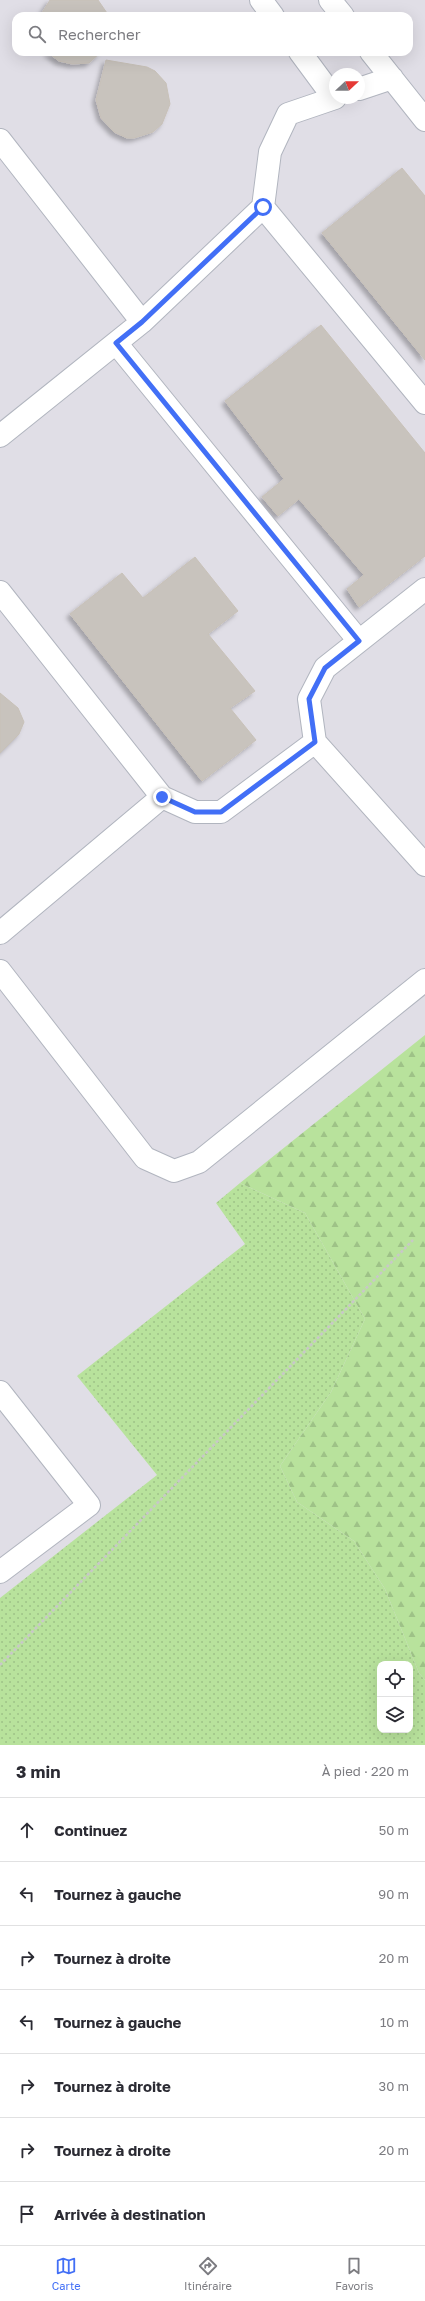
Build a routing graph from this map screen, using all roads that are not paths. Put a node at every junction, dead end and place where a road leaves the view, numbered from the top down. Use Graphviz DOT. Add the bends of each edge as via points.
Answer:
graph roads {
  1 [pos="261,0"];
  2 [pos="330,0"];
  3 [pos="270,12"];
  4 [pos="340,12"];
  5 [pos="303,56"];
  6 [pos="374,56"];
  7 [pos="392,78"];
  8 [pos="365,87"];
  9 [pos="329,91"];
  10 [pos="329,100"];
  11 [pos="421,106"];
  12 [pos="0,140"];
  13 [pos="263,207"];
  14 [pos="142,322"];
  15 [pos="116,343"];
  16 [pos="425,403"];
  17 [pos="0,436"];
  18 [pos="425,589"];
  19 [pos="0,592"];
  20 [pos="359,641"];
  21 [pos="315,742"];
  22 [pos="162,797"];
  23 [pos="425,865"];
  24 [pos="0,933"];
  25 [pos="0,971"];
  26 [pos="425,980"];
  27 [pos="0,1392"];
  28 [pos="0,1572"];
  1 -- 3 [label="lane"];
  2 -- 4 [label="lane"];
  5 -- 9 [label="lane"];
  6 -- 7 [label="lane"];
  7 -- 8 [label="lane"];
  7 -- 11 [label="lane"];
  10 -- 13 [label="lane" via="288,114 270,152"];
  12 -- 14 [label="lane"];
  13 -- 14 [label="lane"];
  13 -- 16 [label="lane"];
  14 -- 15 [label="lane"];
  15 -- 17 [label="lane"];
  15 -- 20 [label="lane"];
  18 -- 20 [label="lane"];
  19 -- 22 [label="lane"];
  20 -- 21 [label="lane" via="325,668 309,699"];
  21 -- 22 [label="lane" via="221,812 195,812"];
  21 -- 23 [label="lane"];
  22 -- 24 [label="lane"];
  25 -- 26 [label="lane" via="145,1158 174,1171 199,1162"];
  27 -- 28 [label="lane" via="89,1505"];
}
